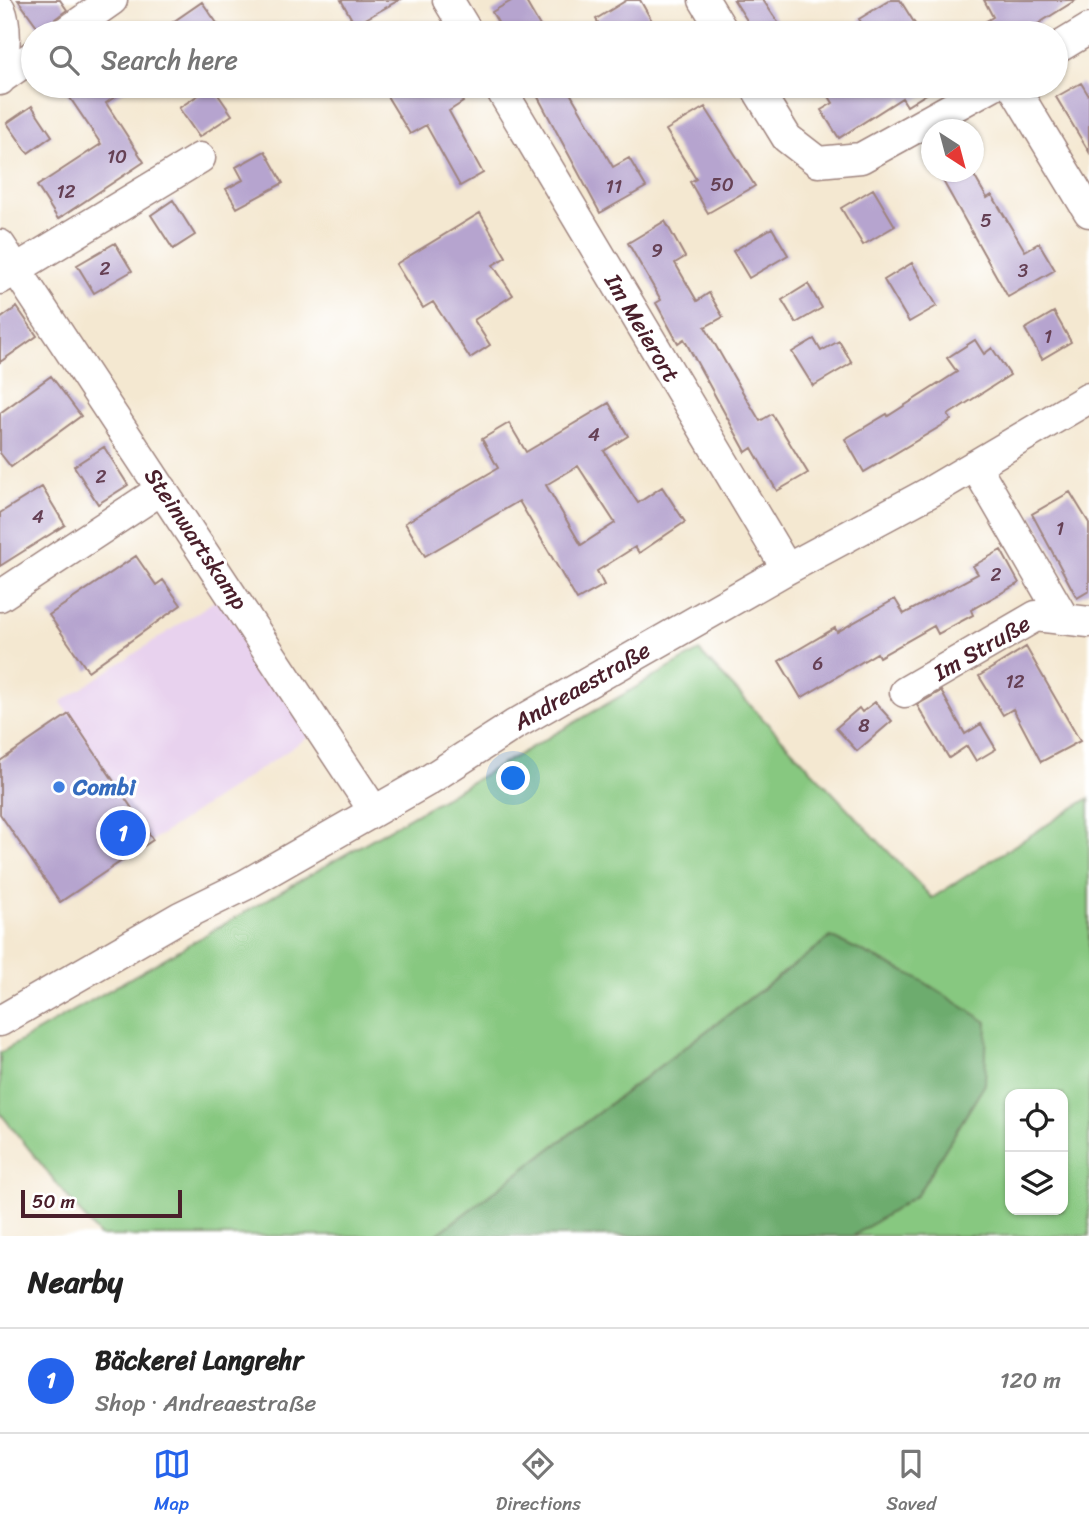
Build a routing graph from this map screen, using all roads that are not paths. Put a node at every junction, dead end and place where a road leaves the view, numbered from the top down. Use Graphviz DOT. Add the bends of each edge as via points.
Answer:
graph roads {
  1 [pos="112,0"];
  2 [pos="449,0"];
  3 [pos="704,0"];
  4 [pos="0,9"];
  5 [pos="82,21"];
  6 [pos="461,21"];
  7 [pos="717,21"];
  8 [pos="1089,29"];
  9 [pos="1068,41"];
  10 [pos="21,64"];
  11 [pos="0,80"];
  12 [pos="506,98"];
  13 [pos="762,98"];
  14 [pos="969,98"];
  15 [pos="1020,98"];
  16 [pos="200,158"];
  17 [pos="1089,212"];
  18 [pos="5,264"];
  19 [pos="1089,398"];
  20 [pos="975,465"];
  21 [pos="162,489"];
  22 [pos="787,569"];
  23 [pos="0,596"];
  24 [pos="1076,620"];
  25 [pos="905,692"];
  26 [pos="374,811"];
  27 [pos="0,1021"];
  1 -- 5 [label="street"];
  2 -- 6 [label="street"];
  3 -- 7 [label="street"];
  4 -- 11 [label="street" via="5,42"];
  8 -- 9 [label="street"];
  10 -- 11 [label="street"];
  12 -- 22 [label="street, Im Meierort"];
  13 -- 14 [label="street" via="786,138 818,162 861,158"];
  15 -- 17 [label="street"];
  16 -- 18 [label="street, Steinwartskamp"];
  18 -- 21 [label="street, Steinwartskamp"];
  19 -- 20 [label="street, Andreaestraße"];
  20 -- 22 [label="street, Andreaestraße"];
  20 -- 24 [label="street, Im Struße"];
  21 -- 23 [label="street"];
  21 -- 26 [label="street, Steinwartskamp"];
  22 -- 26 [label="street, Andreaestraße"];
  24 -- 25 [label="street, Im Struße" via="1036,616"];
  26 -- 27 [label="street, Andreaestraße"];
}
